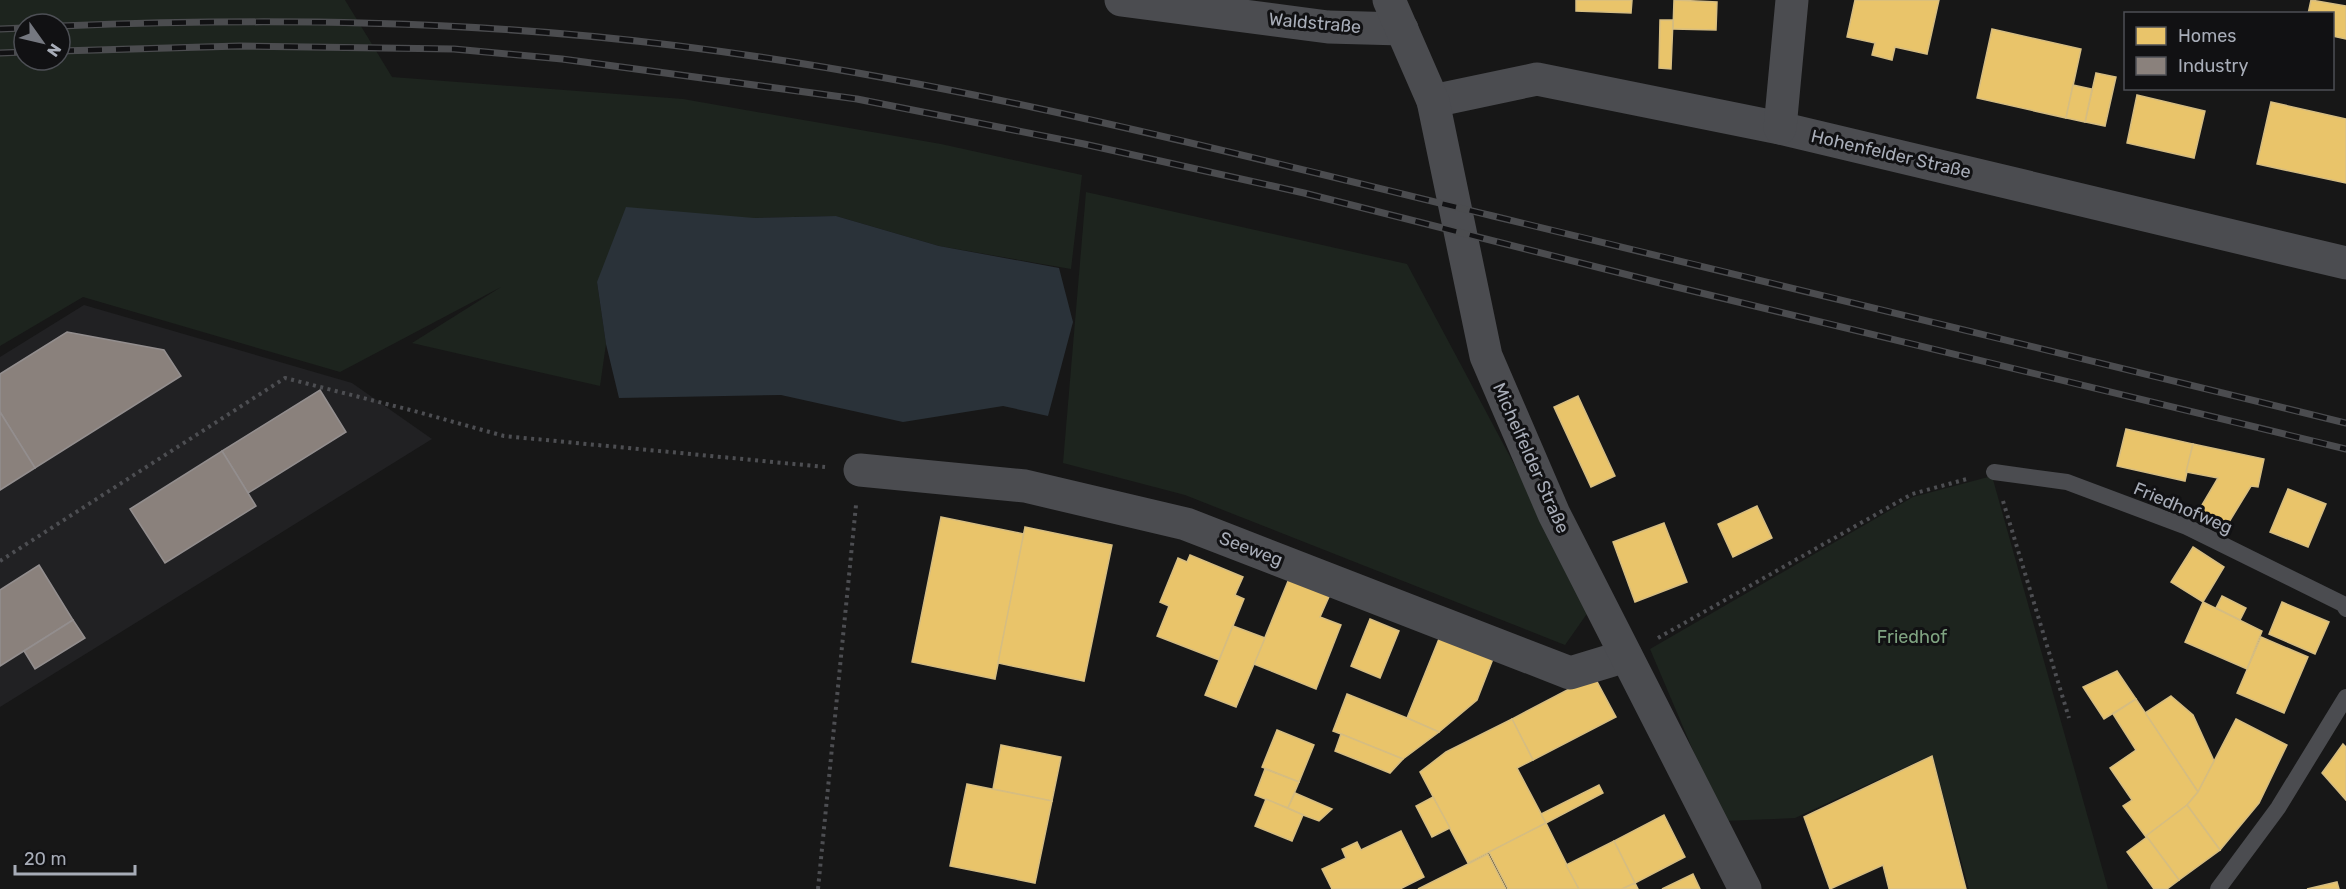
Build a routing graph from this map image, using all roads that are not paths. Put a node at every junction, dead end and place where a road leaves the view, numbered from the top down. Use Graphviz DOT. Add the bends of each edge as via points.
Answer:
graph roads {
  1 [pos="1121,0"];
  2 [pos="1792,0"];
  3 [pos="1395,14"];
  4 [pos="1433,101"];
  5 [pos="1780,128"];
  6 [pos="2346,263"];
  7 [pos="860,470"];
  8 [pos="1994,472"];
  9 [pos="2346,609"];
  10 [pos="1626,656"];
  11 [pos="2346,697"];
  12 [pos="1745,889"];
  13 [pos="2217,889"];
  1 -- 3 [label="street, Waldstraße" via="1328,27"];
  2 -- 5 [label="street"];
  3 -- 4 [label="street, Michelfelder Straße"];
  4 -- 5 [label="street, Hohenfelder Straße" via="1537,80"];
  4 -- 10 [label="street, Michelfelder Straße" via="1486,356 1554,514"];
  5 -- 6 [label="street, Hohenfelder Straße"];
  7 -- 10 [label="street, Seeweg" via="1025,486 1186,524 1570,673"];
  8 -- 9 [label="lane, Friedhofweg" via="2067,482 2187,527 2343,604"];
  10 -- 12 [label="street, Michelfelder Straße"];
  11 -- 13 [label="lane" via="2278,808"];
}
